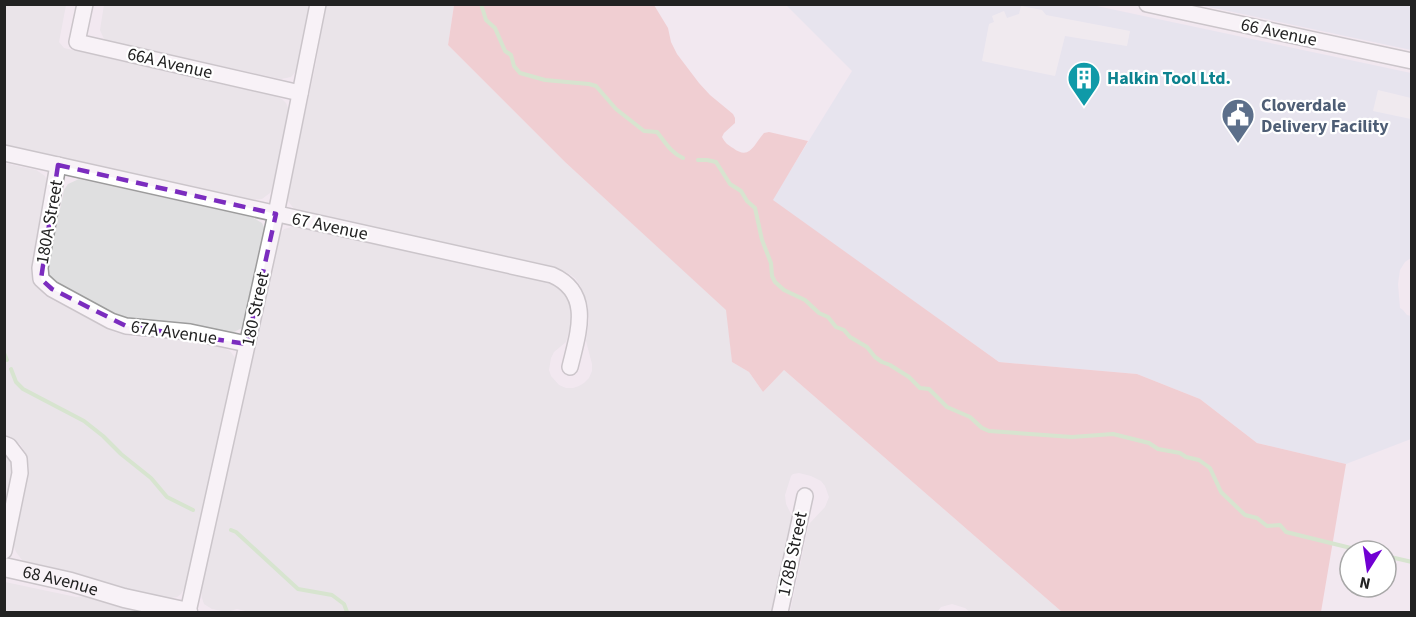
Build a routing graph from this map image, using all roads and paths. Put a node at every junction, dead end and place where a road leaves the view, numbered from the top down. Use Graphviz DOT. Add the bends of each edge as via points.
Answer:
graph roads {
  1 [pos="85,4"];
  2 [pos="318,4"];
  3 [pos="1147,4"];
  4 [pos="1412,61"];
  5 [pos="300,93"];
  6 [pos="4,153"];
  7 [pos="58,165"];
  8 [pos="276,214"];
  9 [pos="41,279"];
  10 [pos="247,344"];
  11 [pos="570,367"];
  12 [pos="7,445"];
  13 [pos="805,496"];
  14 [pos="4,551"];
  15 [pos="4,567"];
  16 [pos="188,612"];
  17 [pos="780,612"];
  1 -- 5 [label="street, 66A Avenue" via="77,42"];
  2 -- 5 [label="street, 180 Street"];
  3 -- 4 [label="street, 66 Avenue"];
  5 -- 8 [label="street, 180 Street"];
  6 -- 7 [label="street, 67 Avenue"];
  7 -- 8 [label="street, 67 Avenue"];
  7 -- 9 [label="street, 180A Street"];
  8 -- 10 [label="street, 180 Street"];
  8 -- 11 [label="street, 67 Avenue" via="562,279 571,287 579,306 579,330"];
  9 -- 10 [label="street, 67A Avenue" via="51,289 126,326 190,332"];
  10 -- 16 [label="street, 180 Street"];
  12 -- 14 [label="street" via="19,459 20,473"];
  13 -- 17 [label="street, 178B Street"];
  15 -- 16 [label="street, 68 Avenue"];
}
